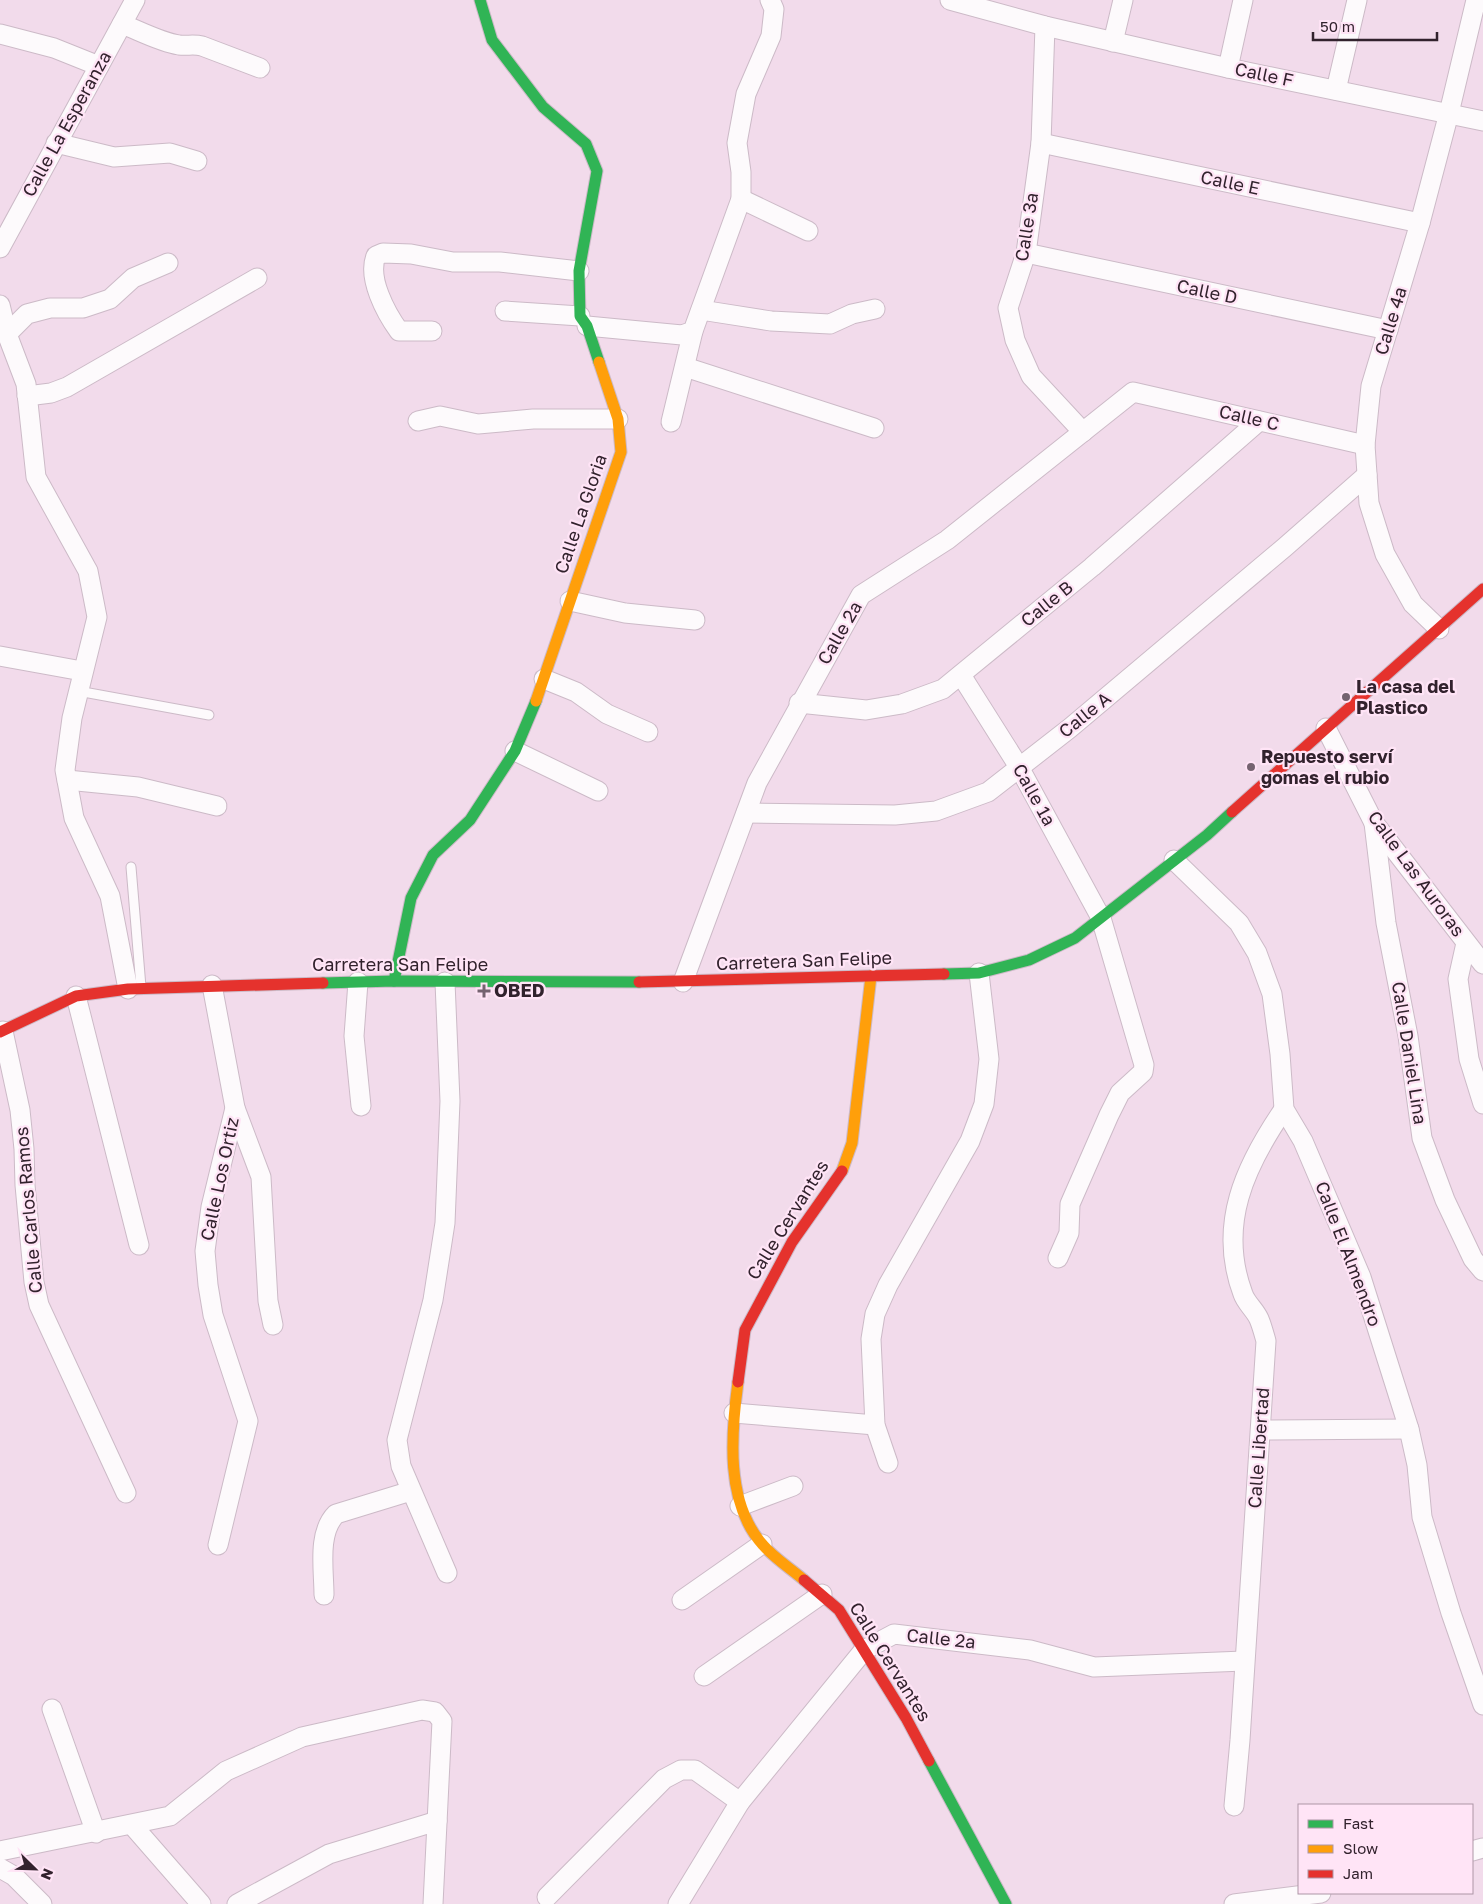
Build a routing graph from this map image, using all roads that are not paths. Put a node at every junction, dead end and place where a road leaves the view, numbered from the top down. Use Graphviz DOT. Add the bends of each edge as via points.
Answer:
graph roads {
  1 [pos="135,0"];
  2 [pos="480,0"];
  3 [pos="770,0"];
  4 [pos="950,0"];
  5 [pos="1123,0"];
  6 [pos="1243,0"];
  7 [pos="1357,0"];
  8 [pos="1476,0"];
  9 [pos="122,24"];
  10 [pos="1045,26"];
  11 [pos="0,34"];
  12 [pos="1113,42"];
  13 [pos="99,66"];
  14 [pos="260,68"];
  15 [pos="1228,68"];
  16 [pos="1336,90"];
  17 [pos="1450,113"];
  18 [pos="1483,120"];
  19 [pos="1041,143"];
  20 [pos="56,144"];
  21 [pos="197,161"];
  22 [pos="741,199"];
  23 [pos="1420,223"];
  24 [pos="808,231"];
  25 [pos="0,248"];
  26 [pos="1026,253"];
  27 [pos="168,263"];
  28 [pos="579,271"];
  29 [pos="257,278"];
  30 [pos="0,305"];
  31 [pos="875,309"];
  32 [pos="701,310"];
  33 [pos="506,311"];
  34 [pos="583,321"];
  35 [pos="1388,330"];
  36 [pos="3,331"];
  37 [pos="432,331"];
  38 [pos="693,331"];
  39 [pos="685,367"];
  40 [pos="1133,392"];
  41 [pos="27,396"];
  42 [pos="618,419"];
  43 [pos="418,420"];
  44 [pos="1259,421"];
  45 [pos="671,422"];
  46 [pos="874,428"];
  47 [pos="1083,432"];
  48 [pos="1365,445"];
  49 [pos="1367,475"];
  50 [pos="1483,589"];
  51 [pos="570,601"];
  52 [pos="695,620"];
  53 [pos="1439,629"];
  54 [pos="0,656"];
  55 [pos="82,672"];
  56 [pos="961,675"];
  57 [pos="544,679"];
  58 [pos="78,691"];
  59 [pos="799,703"];
  60 [pos="209,715"];
  61 [pos="1326,728"];
  62 [pos="648,732"];
  63 [pos="515,751"];
  64 [pos="1019,767"];
  65 [pos="67,780"];
  66 [pos="598,791"];
  67 [pos="217,806"];
  68 [pos="746,813"];
  69 [pos="1374,823"];
  70 [pos="1174,860"];
  71 [pos="131,867"];
  72 [pos="1101,918"];
  73 [pos="1466,943"];
  74 [pos="1483,964"];
  75 [pos="978,973"];
  76 [pos="871,976"];
  77 [pos="394,981"];
  78 [pos="358,982"];
  79 [pos="446,982"];
  80 [pos="683,982"];
  81 [pos="212,985"];
  82 [pos="135,988"];
  83 [pos="76,996"];
  84 [pos="2,1032"];
  85 [pos="1483,1104"];
  86 [pos="361,1106"];
  87 [pos="234,1108"];
  88 [pos="1284,1109"];
  89 [pos="139,1244"];
  90 [pos="1058,1258"];
  91 [pos="1483,1271"];
  92 [pos="273,1325"];
  93 [pos="734,1413"];
  94 [pos="875,1424"];
  95 [pos="1409,1429"];
  96 [pos="1261,1430"];
  97 [pos="888,1463"];
  98 [pos="793,1486"];
  99 [pos="411,1490"];
  100 [pos="126,1492"];
  101 [pos="740,1506"];
  102 [pos="762,1544"];
  103 [pos="218,1545"];
  104 [pos="446,1573"];
  105 [pos="822,1594"];
  106 [pos="324,1595"];
  107 [pos="682,1600"];
  108 [pos="864,1650"];
  109 [pos="1244,1661"];
  110 [pos="704,1676"];
  111 [pos="1483,1705"];
  112 [pos="52,1708"];
  113 [pos="740,1802"];
  114 [pos="1234,1806"];
  115 [pos="437,1821"];
  116 [pos="133,1826"];
  117 [pos="96,1833"];
  118 [pos="0,1851"];
  119 [pos="0,1868"];
  120 [pos="1313,1894"];
  121 [pos="547,1897"];
  122 [pos="42,1904"];
  123 [pos="201,1904"];
  124 [pos="237,1904"];
  125 [pos="433,1904"];
  126 [pos="678,1904"];
  127 [pos="1006,1904"];
  128 [pos="1234,1904"];
  1 -- 9 [label="street, Calle La Esperanza"];
  2 -- 28 [label="street, Calle La Gloria" via="492,40 542,107 586,144 597,171"];
  3 -- 22 [label="street" via="774,9 771,36 746,94 737,143"];
  4 -- 10 [label="street, Calle F"];
  5 -- 12 [label="street"];
  6 -- 15 [label="street"];
  7 -- 16 [label="street"];
  8 -- 17 [label="street, Calle 4a"];
  9 -- 13 [label="street, Calle La Esperanza"];
  9 -- 14 [label="street" via="168,42 202,46"];
  10 -- 12 [label="street, Calle F"];
  10 -- 19 [label="street, Calle 3a"];
  11 -- 13 [label="street" via="54,48"];
  12 -- 15 [label="street, Calle F"];
  13 -- 20 [label="street, Calle La Esperanza"];
  15 -- 16 [label="street, Calle F"];
  16 -- 17 [label="street, Calle F"];
  17 -- 18 [label="street, Calle F"];
  17 -- 23 [label="street, Calle 4a"];
  19 -- 23 [label="street, Calle E"];
  19 -- 26 [label="street, Calle 3a"];
  20 -- 21 [label="street" via="114,157 170,153"];
  20 -- 25 [label="street, Calle La Esperanza"];
  22 -- 24 [label="street"];
  22 -- 32 [label="street"];
  23 -- 35 [label="street, Calle 4a"];
  26 -- 35 [label="street, Calle D"];
  26 -- 47 [label="street, Calle 3a" via="1008,308 1015,340 1031,376"];
  27 -- 36 [label="street" via="133,278 110,298 83,308 50,308 27,314"];
  28 -- 34 [label="street, Calle La Gloria"];
  28 -- 37 [label="street" via="500,262 453,262 411,254 383,253 376,256 373,264 378,292 387,315 399,331"];
  29 -- 41 [label="street" via="67,387"];
  30 -- 36 [label="street"];
  31 -- 32 [label="street" via="852,314 830,324 771,321"];
  32 -- 38 [label="street"];
  33 -- 34 [label="street"];
  34 -- 38 [label="street" via="682,335"];
  34 -- 42 [label="street, Calle La Gloria"];
  35 -- 48 [label="street, Calle 4a" via="1371,386"];
  36 -- 41 [label="street" via="26,384"];
  38 -- 39 [label="street"];
  39 -- 45 [label="street"];
  39 -- 46 [label="street"];
  40 -- 44 [label="street, Calle C"];
  40 -- 47 [label="street, Calle 2a"];
  41 -- 55 [label="street" via="36,477 88,571 92,589 97,617"];
  42 -- 43 [label="street" via="478,424 440,416"];
  42 -- 51 [label="street, Calle La Gloria" via="621,452"];
  44 -- 48 [label="street, Calle C"];
  44 -- 56 [label="street, Calle B" via="1092,567"];
  47 -- 59 [label="street, Calle 2a" via="947,540 861,595"];
  48 -- 49 [label="street, Calle 4a"];
  49 -- 53 [label="street, Calle 4a" via="1369,503 1385,554 1413,604"];
  49 -- 64 [label="street, Calle A" via="1285,548"];
  50 -- 53 [label="street, Carretera San Felipe"];
  51 -- 52 [label="street" via="625,613"];
  51 -- 57 [label="street, Calle La Gloria"];
  53 -- 61 [label="street, Carretera San Felipe"];
  54 -- 55 [label="street"];
  55 -- 58 [label="street"];
  56 -- 59 [label="street, Calle B" via="942,689 902,704 866,710"];
  56 -- 64 [label="street, Calle 1a"];
  57 -- 62 [label="street" via="576,692 607,714"];
  57 -- 63 [label="street, Calle La Gloria"];
  58 -- 60 [label="lane"];
  58 -- 65 [label="street" via="65,770"];
  59 -- 68 [label="street, Calle 2a"];
  61 -- 69 [label="street, Calle Las Auroras"];
  61 -- 70 [label="street, Carretera San Felipe"];
  63 -- 66 [label="street"];
  63 -- 77 [label="street, Calle La Gloria" via="470,820 433,855 411,898"];
  64 -- 68 [label="street, Calle A" via="988,792 936,812 895,815"];
  64 -- 72 [label="street, Calle 1a"];
  65 -- 67 [label="street" via="138,787"];
  65 -- 82 [label="street" via="74,818 110,896"];
  68 -- 80 [label="street, Calle 2a"];
  69 -- 73 [label="street, Calle Las Auroras"];
  69 -- 91 [label="street, Calle Daniel Lina" via="1386,923 1408,1036 1422,1138 1445,1200"];
  70 -- 72 [label="street, Carretera San Felipe"];
  70 -- 88 [label="street, Calle El Almendro" via="1238,923 1257,953 1272,994"];
  71 -- 82 [label="lane"];
  72 -- 75 [label="street, Carretera San Felipe" via="1075,938 1029,960"];
  72 -- 90 [label="street, Calle 1a" via="1144,1072 1120,1093 1109,1115 1070,1204 1068,1233"];
  73 -- 74 [label="street, Calle Las Auroras"];
  73 -- 85 [label="street" via="1458,979 1469,1059"];
  75 -- 76 [label="street, Carretera San Felipe"];
  75 -- 94 [label="street" via="989,1059 984,1104 970,1141 888,1285 875,1314 871,1339"];
  76 -- 80 [label="street, Carretera San Felipe"];
  76 -- 93 [label="street, Calle Cervantes" via="852,1143 840,1176 792,1242 745,1330"];
  77 -- 78 [label="street, Carretera San Felipe"];
  77 -- 79 [label="street, Carretera San Felipe"];
  78 -- 81 [label="street, Carretera San Felipe"];
  78 -- 86 [label="street" via="354,1036"];
  79 -- 80 [label="street, Carretera San Felipe"];
  79 -- 99 [label="street" via="450,1101 445,1223 433,1300 397,1440 401,1466"];
  81 -- 82 [label="street, Carretera San Felipe"];
  81 -- 87 [label="street, Calle Los Ortiz"];
  82 -- 83 [label="street, Carretera San Felipe"];
  83 -- 84 [label="street, Carretera San Felipe"];
  83 -- 89 [label="street"];
  84 -- 100 [label="street, Calle Carlos Ramos" via="20,1110 34,1282 39,1305"];
  87 -- 92 [label="street" via="261,1177 268,1300"];
  87 -- 103 [label="street, Calle Los Ortiz" via="211,1207 206,1251 213,1315 248,1427"];
  88 -- 95 [label="street, Calle El Almendro" via="1302,1141 1361,1277"];
  88 -- 96 [label="street, Calle Libertad" via="1250,1166 1237,1199 1232,1230 1234,1265 1243,1296 1259,1319 1266,1341"];
  93 -- 94 [label="street"];
  93 -- 101 [label="street, Calle Cervantes" via="732,1456"];
  94 -- 97 [label="street"];
  95 -- 96 [label="street"];
  95 -- 111 [label="street, Calle El Almendro" via="1417,1465 1422,1517"];
  96 -- 109 [label="street, Calle Libertad"];
  98 -- 101 [label="street"];
  99 -- 104 [label="street"];
  99 -- 106 [label="street" via="336,1514 329,1521 325,1540"];
  101 -- 102 [label="street, Calle Cervantes"];
  102 -- 105 [label="street, Calle Cervantes"];
  102 -- 107 [label="street"];
  105 -- 108 [label="street, Calle Cervantes" via="839,1610"];
  105 -- 110 [label="street"];
  108 -- 109 [label="street, Calle 2a" via="894,1634 1030,1650 1094,1667"];
  108 -- 113 [label="street, Calle 2a"];
  108 -- 127 [label="street, Calle Cervantes" via="906,1718"];
  109 -- 114 [label="street, Calle Libertad"];
  112 -- 117 [label="street"];
  113 -- 121 [label="street" via="695,1770 681,1770 664,1780"];
  113 -- 126 [label="street, Calle 2a"];
  115 -- 116 [label="street" via="442,1721 435,1712 422,1710 302,1737 226,1771 170,1816"];
  115 -- 124 [label="street" via="329,1854"];
  115 -- 125 [label="street"];
  116 -- 117 [label="street"];
  116 -- 123 [label="street"];
  117 -- 118 [label="street"];
  119 -- 122 [label="street" via="14,1876"];
  120 -- 128 [label="street"];
}
